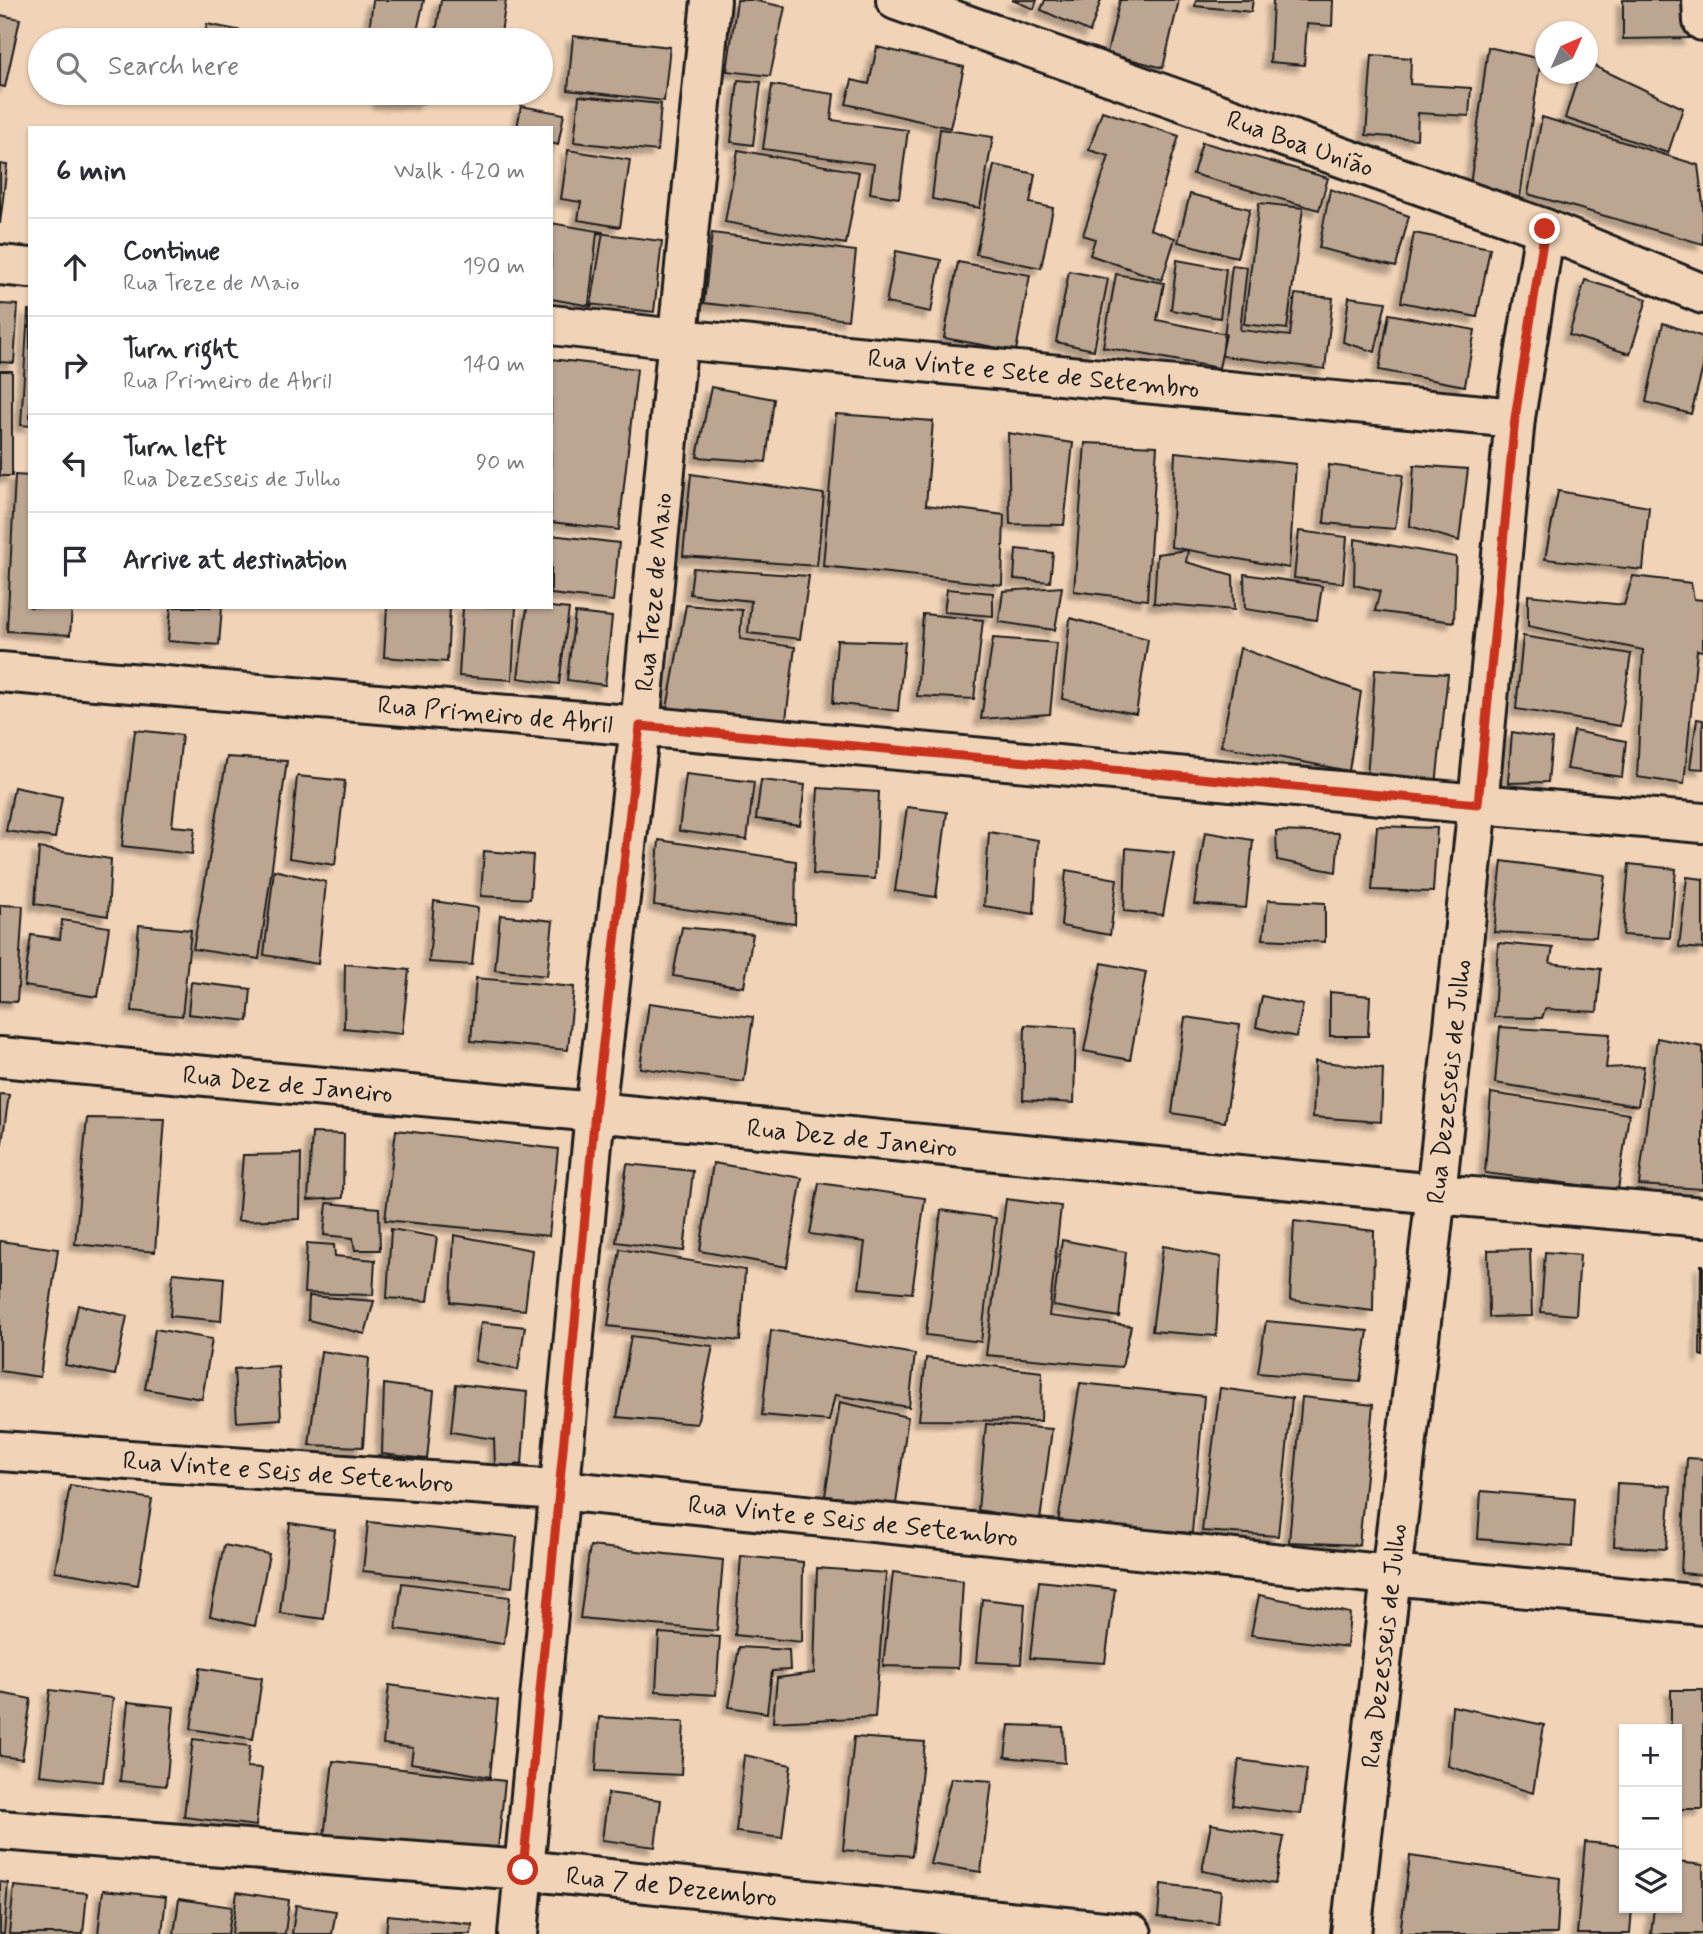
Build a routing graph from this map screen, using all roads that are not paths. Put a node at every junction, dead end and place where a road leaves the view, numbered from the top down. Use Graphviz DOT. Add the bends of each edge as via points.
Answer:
graph roads {
  1 [pos="711,0"];
  2 [pos="896,0"];
  3 [pos="1702,0"];
  4 [pos="1703,21"];
  5 [pos="1545,229"];
  6 [pos="0,265"];
  7 [pos="28,268"];
  8 [pos="1703,294"];
  9 [pos="553,325"];
  10 [pos="677,339"];
  11 [pos="1515,418"];
  12 [pos="0,672"];
  13 [pos="640,726"];
  14 [pos="1478,804"];
  15 [pos="1703,822"];
  16 [pos="0,1057"];
  17 [pos="595,1112"];
  18 [pos="1436,1194"];
  19 [pos="1703,1217"];
  20 [pos="0,1451"];
  21 [pos="559,1490"];
  22 [pos="1391,1575"];
  23 [pos="1703,1605"];
  24 [pos="0,1830"];
  25 [pos="523,1870"];
  26 [pos="517,1934"];
  27 [pos="1132,1934"];
  28 [pos="1351,1934"];
  1 -- 10 [label="street, Rua Treze de Maio"];
  2 -- 5 [label="street, Rua Boa União"];
  3 -- 4 [label="street"];
  5 -- 8 [label="street, Rua Boa União"];
  5 -- 11 [label="street, Rua Dezesseis de Julho"];
  6 -- 7 [label="street"];
  9 -- 10 [label="street, Rua Vinte e Sete de Setembro"];
  10 -- 11 [label="street, Rua Vinte e Sete de Setembro"];
  10 -- 13 [label="street, Rua Treze de Maio"];
  11 -- 14 [label="street, Rua Dezesseis de Julho"];
  12 -- 13 [label="street, Rua Primeiro de Abril"];
  13 -- 14 [label="street, Rua Primeiro de Abril"];
  13 -- 17 [label="street, Rua Treze de Maio"];
  14 -- 15 [label="street, Rua Primeiro de Abril"];
  14 -- 18 [label="street, Rua Dezesseis de Julho"];
  16 -- 17 [label="street, Rua Dez de Janeiro"];
  17 -- 18 [label="street, Rua Dez de Janeiro"];
  17 -- 21 [label="street, Rua Treze de Maio"];
  18 -- 19 [label="street, Rua Dez de Janeiro"];
  18 -- 22 [label="street, Rua Dezesseis de Julho"];
  20 -- 21 [label="street, Rua Vinte e Seis de Setembro"];
  21 -- 22 [label="street, Rua Vinte e Seis de Setembro"];
  21 -- 25 [label="street, Rua Treze de Maio"];
  22 -- 23 [label="street, Rua Vinte e Seis de Setembro"];
  22 -- 28 [label="street, Rua Dezesseis de Julho"];
  24 -- 25 [label="street, Rua 7 de Dezembro"];
  25 -- 26 [label="street, Rua Treze de Maio"];
  25 -- 27 [label="street, Rua 7 de Dezembro"];
}
